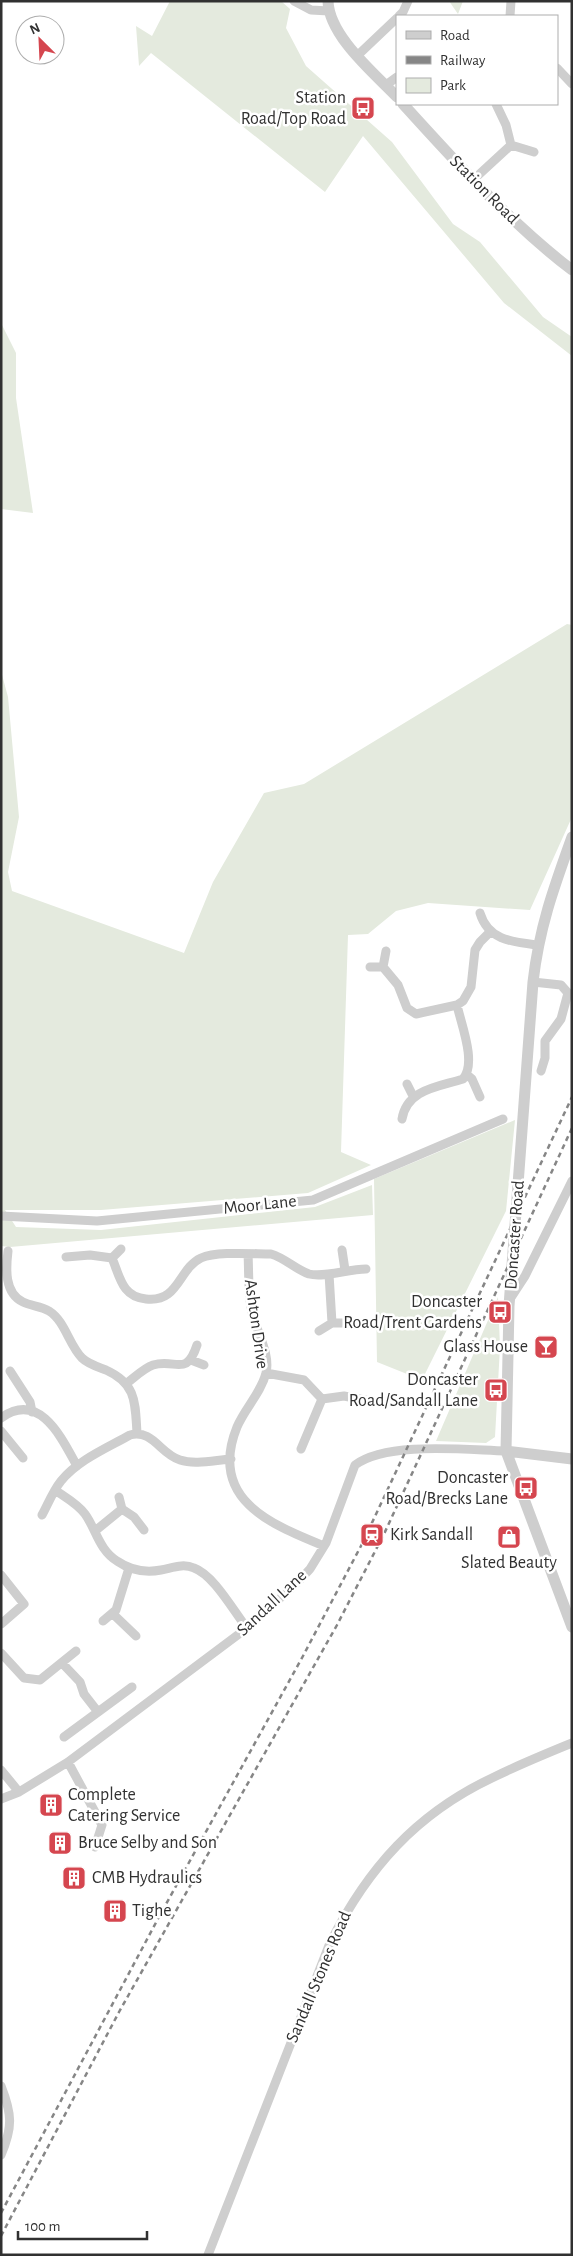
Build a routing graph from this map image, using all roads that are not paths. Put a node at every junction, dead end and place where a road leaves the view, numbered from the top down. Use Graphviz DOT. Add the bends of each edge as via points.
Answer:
graph roads {
  1 [pos="294,1"];
  2 [pos="408,1"];
  3 [pos="512,1"];
  4 [pos="328,6"];
  5 [pos="399,15"];
  6 [pos="510,15"];
  7 [pos="396,19"];
  8 [pos="358,55"];
  9 [pos="558,69"];
  10 [pos="396,77"];
  11 [pos="572,84"];
  12 [pos="386,85"];
  13 [pos="396,97"];
  14 [pos="403,105"];
  15 [pos="496,105"];
  16 [pos="511,144"];
  17 [pos="534,152"];
  18 [pos="473,180"];
  19 [pos="572,270"];
  20 [pos="572,837"];
  21 [pos="480,913"];
  22 [pos="490,932"];
  23 [pos="537,945"];
  24 [pos="386,951"];
  25 [pos="370,967"];
  26 [pos="384,967"];
  27 [pos="533,982"];
  28 [pos="457,1005"];
  29 [pos="541,1072"];
  30 [pos="466,1074"];
  31 [pos="407,1084"];
  32 [pos="413,1096"];
  33 [pos="480,1097"];
  34 [pos="402,1119"];
  35 [pos="503,1119"];
  36 [pos="572,1181"];
  37 [pos="1,1216"];
  38 [pos="8,1250"];
  39 [pos="121,1250"];
  40 [pos="342,1250"];
  41 [pos="248,1254"];
  42 [pos="66,1257"];
  43 [pos="112,1258"];
  44 [pos="366,1269"];
  45 [pos="345,1270"];
  46 [pos="4,1271"];
  47 [pos="329,1274"];
  48 [pos="510,1303"];
  49 [pos="356,1323"];
  50 [pos="332,1324"];
  51 [pos="319,1331"];
  52 [pos="197,1345"];
  53 [pos="191,1360"];
  54 [pos="204,1365"];
  55 [pos="10,1372"];
  56 [pos="266,1373"];
  57 [pos="127,1383"];
  58 [pos="322,1399"];
  59 [pos="375,1402"];
  60 [pos="32,1412"];
  61 [pos="1,1418"];
  62 [pos="1,1431"];
  63 [pos="137,1433"];
  64 [pos="301,1449"];
  65 [pos="506,1450"];
  66 [pos="23,1458"];
  67 [pos="230,1459"];
  68 [pos="572,1459"];
  69 [pos="77,1466"];
  70 [pos="55,1490"];
  71 [pos="119,1497"];
  72 [pos="122,1509"];
  73 [pos="42,1515"];
  74 [pos="144,1530"];
  75 [pos="95,1531"];
  76 [pos="324,1546"];
  77 [pos="129,1568"];
  78 [pos="1,1576"];
  79 [pos="113,1614"];
  80 [pos="103,1621"];
  81 [pos="1,1624"];
  82 [pos="572,1627"];
  83 [pos="247,1628"];
  84 [pos="136,1636"];
  85 [pos="76,1651"];
  86 [pos="1,1653"];
  87 [pos="62,1663"];
  88 [pos="132,1687"];
  89 [pos="98,1712"];
  90 [pos="64,1738"];
  91 [pos="572,1743"];
  92 [pos="68,1762"];
  93 [pos="1,1770"];
  94 [pos="19,1792"];
  95 [pos="1,1799"];
  96 [pos="95,1847"];
  97 [pos="1,2086"];
  98 [pos="1,2155"];
  99 [pos="208,2255"];
  1 -- 4 [label="street" via="312,10"];
  2 -- 5 [label="street"];
  3 -- 6 [label="street"];
  4 -- 8 [label="street" via="337,30"];
  7 -- 8 [label="street"];
  8 -- 12 [label="street"];
  9 -- 11 [label="street"];
  10 -- 12 [label="street"];
  12 -- 13 [label="street"];
  14 -- 18 [label="street, Station Road"];
  15 -- 16 [label="street"];
  16 -- 17 [label="street"];
  16 -- 18 [label="street"];
  18 -- 19 [label="street, Station Road"];
  20 -- 23 [label="street, Doncaster Road"];
  21 -- 22 [label="street"];
  22 -- 23 [label="street" via="506,940"];
  22 -- 28 [label="street" via="475,950 471,988"];
  23 -- 27 [label="street, Doncaster Road"];
  24 -- 26 [label="street"];
  25 -- 26 [label="street"];
  26 -- 28 [label="street" via="398,985 407,1008 416,1014"];
  27 -- 29 [label="street" via="561,985 568,993 561,1019 544,1041 546,1058"];
  27 -- 48 [label="street, Doncaster Road"];
  28 -- 30 [label="street" via="469,1058"];
  30 -- 32 [label="street" via="463,1078"];
  30 -- 33 [label="street" via="472,1079"];
  31 -- 32 [label="street"];
  32 -- 34 [label="street"];
  35 -- 37 [label="street, Moor Lane" via="313,1200 97,1221"];
  36 -- 48 [label="street"];
  38 -- 46 [label="street"];
  39 -- 43 [label="street"];
  40 -- 45 [label="street"];
  41 -- 43 [label="street" via="203,1257 193,1263 180,1282 157,1301 132,1296 126,1290"];
  41 -- 47 [label="street" via="280,1256 301,1271 318,1276"];
  41 -- 56 [label="street, Ashton Drive" via="251,1306 264,1349"];
  42 -- 43 [label="street" via="90,1255"];
  44 -- 45 [label="street"];
  45 -- 47 [label="street"];
  46 -- 57 [label="street" via="17,1298 48,1310 82,1358"];
  47 -- 50 [label="street"];
  48 -- 65 [label="street, Doncaster Road"];
  49 -- 50 [label="street"];
  50 -- 51 [label="street"];
  52 -- 53 [label="street"];
  53 -- 54 [label="street"];
  53 -- 57 [label="street" via="180,1365 153,1365"];
  55 -- 60 [label="street" via="30,1402"];
  56 -- 58 [label="street" via="304,1380"];
  56 -- 67 [label="street, Ashton Drive" via="237,1426"];
  57 -- 63 [label="street" via="135,1402"];
  58 -- 59 [label="street" via="344,1396"];
  58 -- 64 [label="street"];
  60 -- 61 [label="street" via="11,1412"];
  60 -- 69 [label="street" via="43,1416 54,1426"];
  62 -- 66 [label="street"];
  63 -- 67 [label="street" via="146,1435 178,1460"];
  63 -- 69 [label="street"];
  65 -- 68 [label="street"];
  65 -- 76 [label="street, Sandall Lane" via="442,1449 384,1452 368,1457 355,1465"];
  65 -- 82 [label="street, Doncaster Road"];
  67 -- 76 [label="street, Ashton Drive" via="238,1492 257,1514"];
  69 -- 70 [label="street"];
  70 -- 73 [label="street"];
  70 -- 75 [label="street" via="78,1506"];
  71 -- 72 [label="street"];
  72 -- 74 [label="street"];
  72 -- 75 [label="street"];
  75 -- 77 [label="street" via="104,1550"];
  76 -- 83 [label="street, Sandall Lane" via="297,1583"];
  77 -- 79 [label="street"];
  77 -- 83 [label="street" via="149,1571 185,1565 195,1568 211,1580"];
  78 -- 81 [label="street" via="24,1604"];
  79 -- 80 [label="street"];
  79 -- 84 [label="street"];
  83 -- 92 [label="street, Sandall Lane"];
  85 -- 87 [label="street"];
  86 -- 87 [label="street" via="27,1679 43,1678"];
  87 -- 89 [label="street" via="80,1682 84,1694"];
  88 -- 89 [label="street"];
  89 -- 90 [label="street"];
  91 -- 99 [label="street, Sandall Stones Road" via="491,1778 453,1799 423,1821 376,1868 343,1917 330,1943"];
  92 -- 94 [label="street, Sandall Lane"];
  92 -- 96 [label="street" via="102,1825"];
  93 -- 94 [label="street"];
  94 -- 95 [label="street, Sandall Lane"];
  97 -- 98 [label="street" via="10,2112 11,2127"];
}
